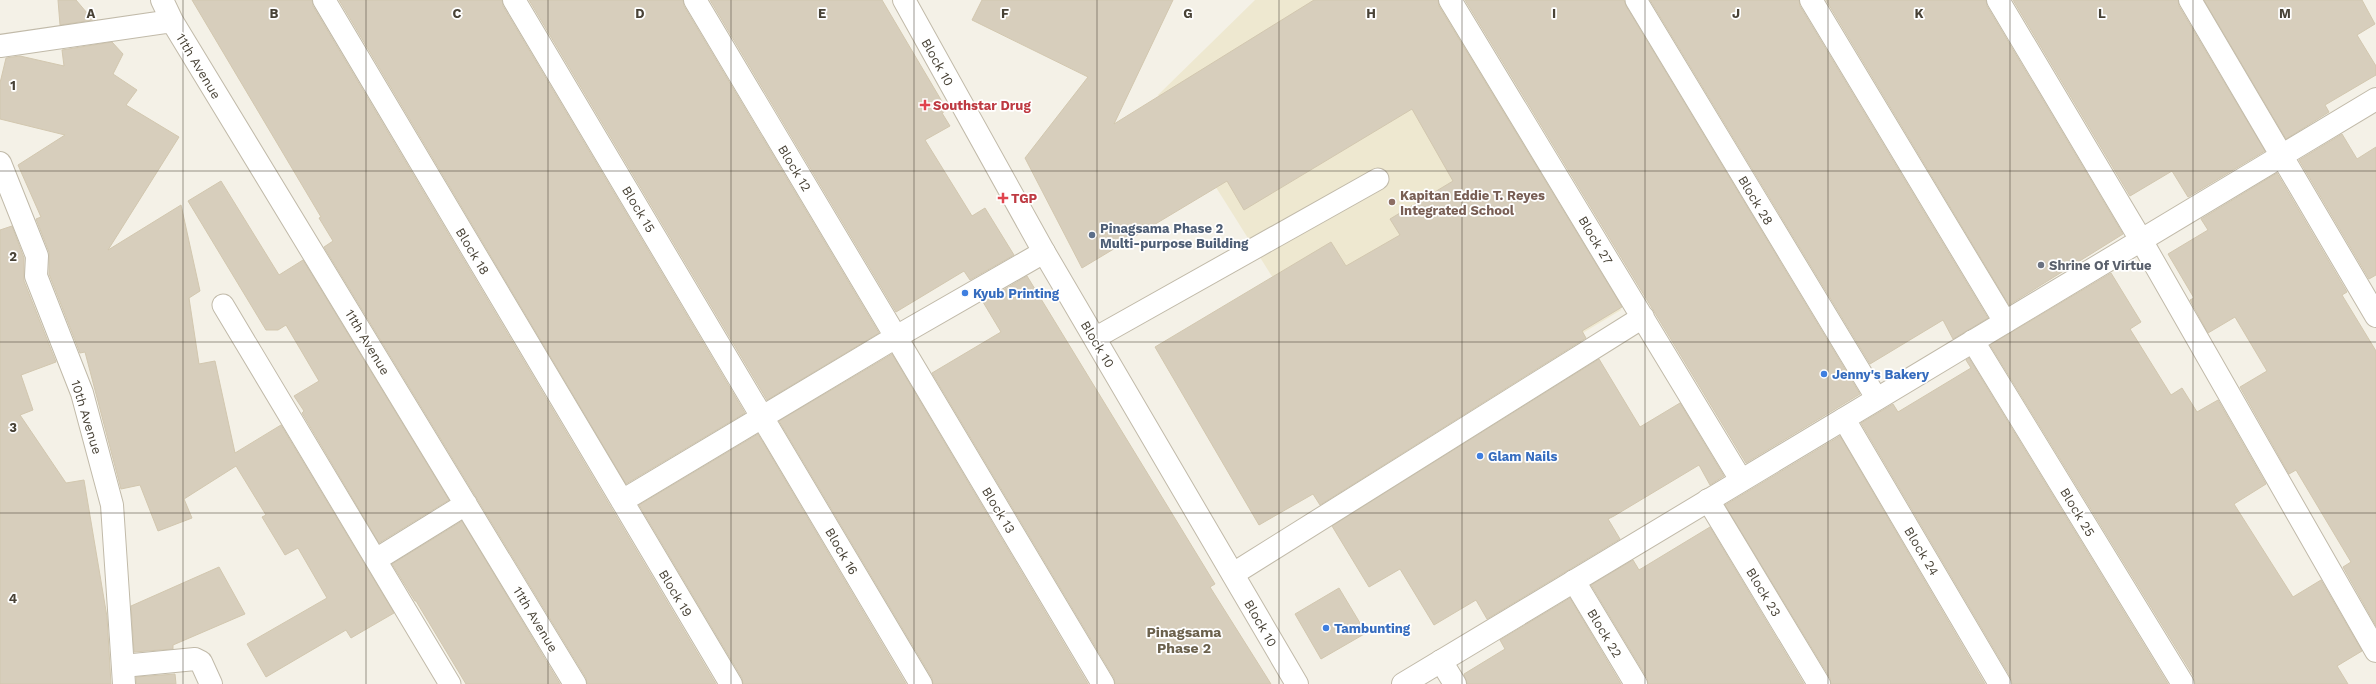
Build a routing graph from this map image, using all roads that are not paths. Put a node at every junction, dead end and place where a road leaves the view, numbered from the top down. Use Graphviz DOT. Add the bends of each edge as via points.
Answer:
graph roads {
  1 [pos="162,0"];
  2 [pos="324,0"];
  3 [pos="514,0"];
  4 [pos="695,0"];
  5 [pos="904,0"];
  6 [pos="1450,0"];
  7 [pos="1636,0"];
  8 [pos="1811,0"];
  9 [pos="1998,0"];
  10 [pos="2190,0"];
  11 [pos="172,21"];
  12 [pos="0,46"];
  13 [pos="2376,99"];
  14 [pos="2282,156"];
  15 [pos="0,163"];
  16 [pos="1378,178"];
  17 [pos="2142,240"];
  18 [pos="1044,252"];
  19 [pos="223,305"];
  20 [pos="1643,316"];
  21 [pos="2376,316"];
  22 [pos="2005,322"];
  23 [pos="896,337"];
  24 [pos="1095,338"];
  25 [pos="1973,341"];
  26 [pos="1877,399"];
  27 [pos="764,417"];
  28 [pos="1844,419"];
  29 [pos="1742,480"];
  30 [pos="1708,500"];
  31 [pos="622,501"];
  32 [pos="466,504"];
  33 [pos="376,559"];
  34 [pos="1233,574"];
  35 [pos="1574,581"];
  36 [pos="2376,651"];
  37 [pos="1441,661"];
  38 [pos="124,675"];
  39 [pos="210,684"];
  40 [pos="450,684"];
  41 [pos="575,684"];
  42 [pos="731,684"];
  43 [pos="921,684"];
  44 [pos="1103,684"];
  45 [pos="1297,684"];
  46 [pos="1402,684"];
  47 [pos="1455,684"];
  48 [pos="1636,684"];
  49 [pos="1819,684"];
  50 [pos="2000,684"];
  51 [pos="2183,684"];
  1 -- 11 [label="street, 11th Avenue"];
  2 -- 31 [label="street, Block 18"];
  3 -- 27 [label="street, Block 15"];
  4 -- 23 [label="street, Block 12"];
  5 -- 18 [label="street, Block 10"];
  6 -- 20 [label="street, Block 27"];
  7 -- 26 [label="lane, Block 28"];
  8 -- 22 [label="street"];
  9 -- 17 [label="street"];
  10 -- 14 [label="street"];
  11 -- 12 [label="street"];
  11 -- 32 [label="street, 11th Avenue"];
  13 -- 14 [label="street"];
  14 -- 17 [label="street"];
  14 -- 21 [label="street"];
  15 -- 38 [label="street, 10th Avenue" via="37,256 36,276 82,393 112,505"];
  16 -- 24 [label="lane"];
  17 -- 22 [label="street"];
  17 -- 36 [label="street"];
  18 -- 23 [label="street"];
  18 -- 24 [label="street, Block 10"];
  19 -- 33 [label="lane"];
  20 -- 29 [label="street, Block 27"];
  20 -- 34 [label="street"];
  22 -- 25 [label="street"];
  23 -- 27 [label="street"];
  23 -- 44 [label="street, Block 13"];
  24 -- 34 [label="street, Block 10"];
  25 -- 26 [label="street"];
  25 -- 51 [label="street, Block 25"];
  26 -- 28 [label="street"];
  27 -- 31 [label="street"];
  27 -- 43 [label="street, Block 16"];
  28 -- 29 [label="street"];
  28 -- 50 [label="street, Block 24"];
  29 -- 30 [label="street"];
  30 -- 35 [label="street"];
  30 -- 49 [label="street, Block 23"];
  31 -- 42 [label="street, Block 19"];
  32 -- 33 [label="street"];
  32 -- 41 [label="street, 11th Avenue"];
  33 -- 40 [label="lane"];
  34 -- 45 [label="street, Block 10"];
  35 -- 37 [label="street"];
  35 -- 48 [label="street, Block 22"];
  37 -- 46 [label="street"];
  37 -- 47 [label="street"];
  38 -- 39 [label="street" via="195,659 201,662"];
}
